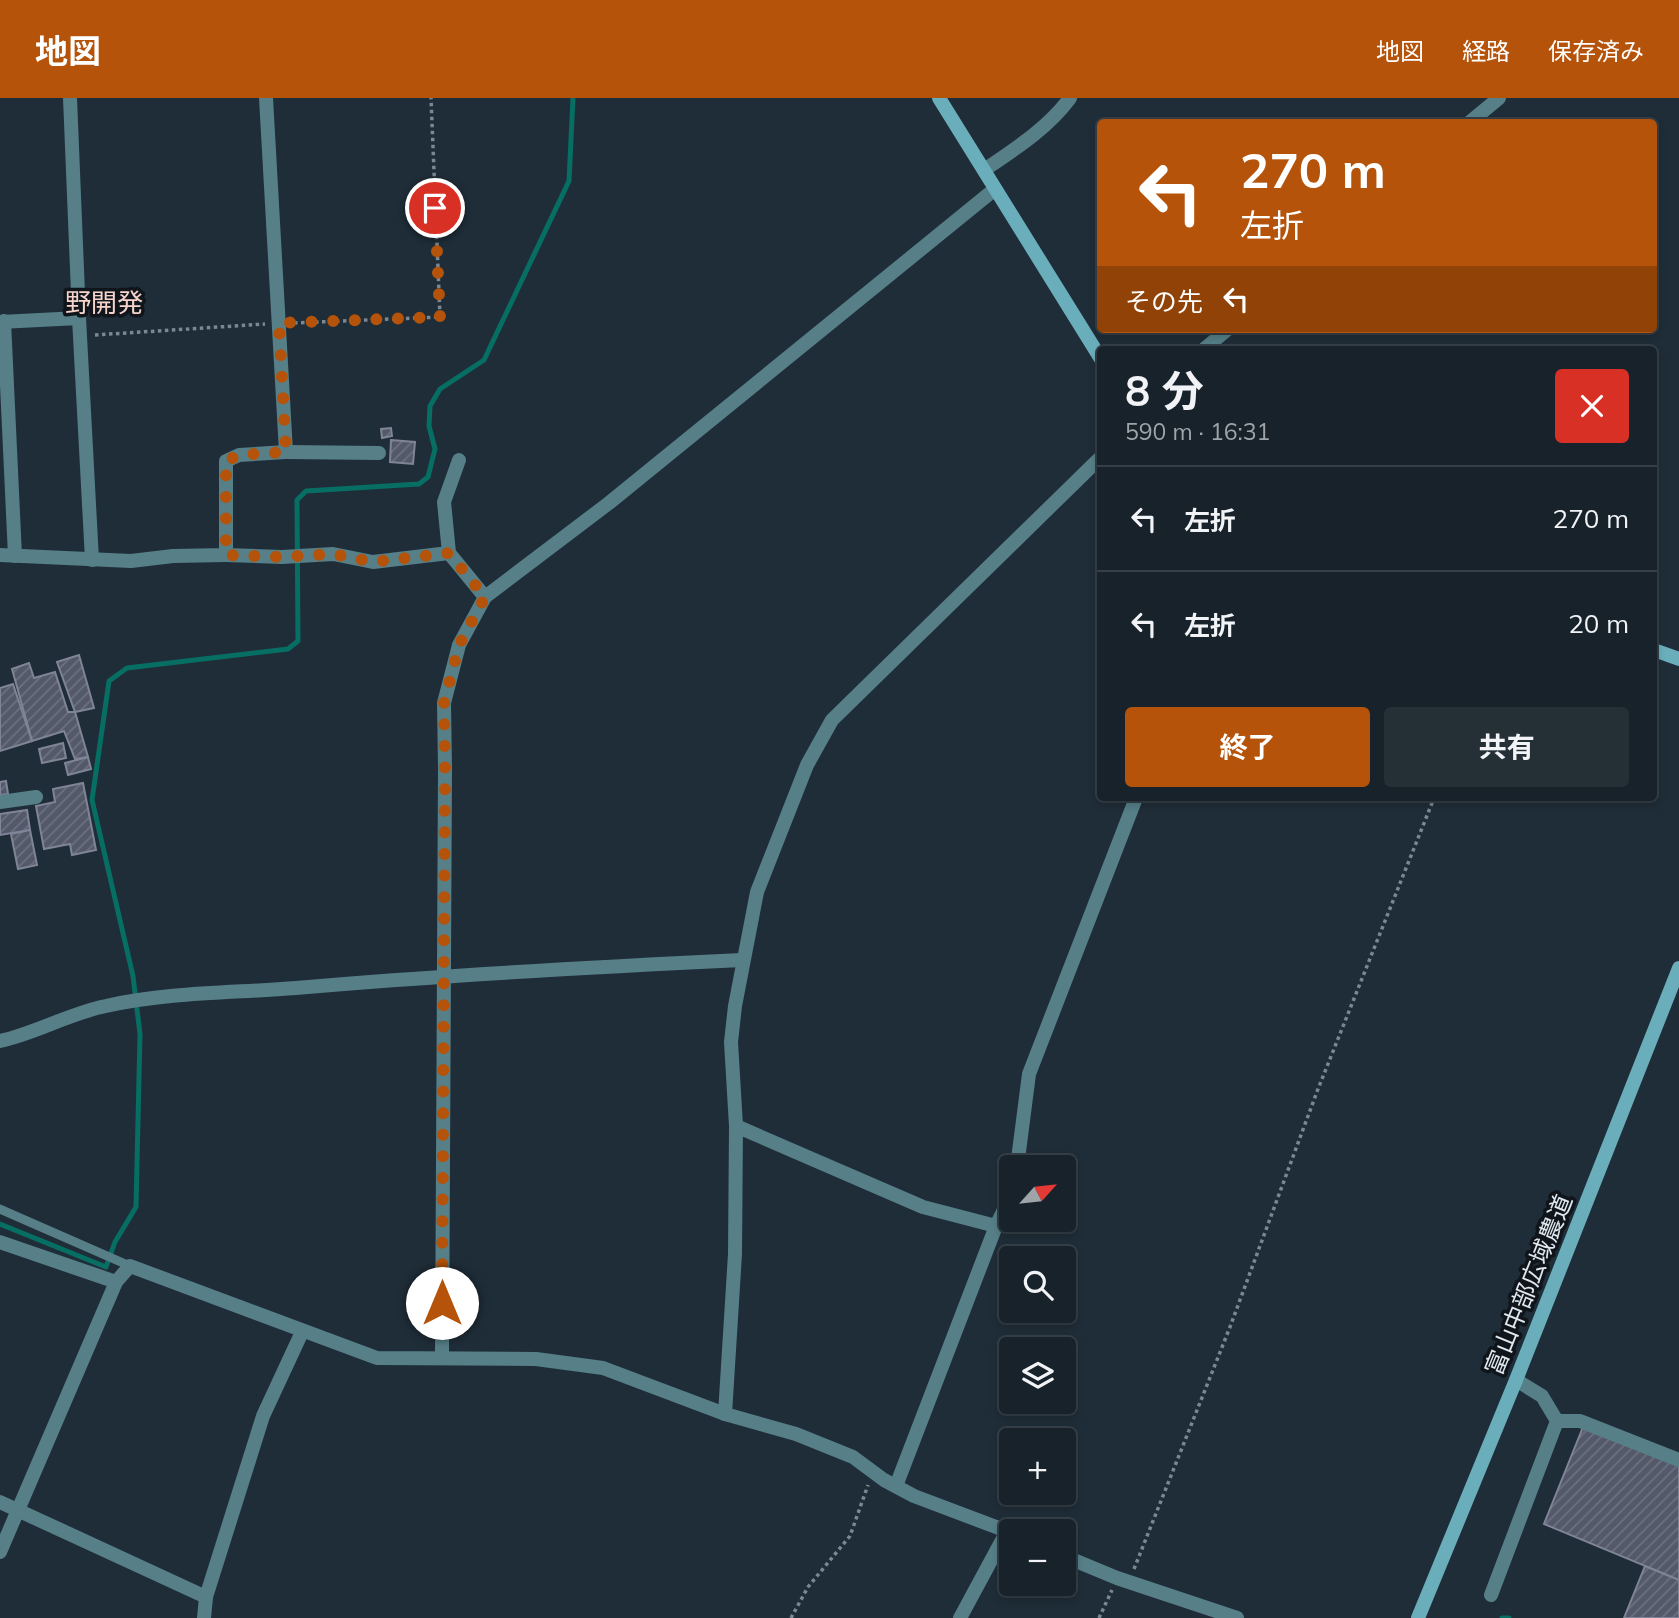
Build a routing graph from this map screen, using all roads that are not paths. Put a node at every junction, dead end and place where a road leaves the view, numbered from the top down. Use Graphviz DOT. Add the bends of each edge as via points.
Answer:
graph roads {
  1 [pos="70,98"];
  2 [pos="266,98"];
  3 [pos="939,98"];
  4 [pos="1070,98"];
  5 [pos="1499,98"];
  6 [pos="1474,119"];
  7 [pos="985,170"];
  8 [pos="995,190"];
  9 [pos="79,318"];
  10 [pos="2,322"];
  11 [pos="1223,333"];
  12 [pos="1208,346"];
  13 [pos="1097,353"];
  14 [pos="286,452"];
  15 [pos="379,453"];
  16 [pos="459,460"];
  17 [pos="1097,461"];
  18 [pos="449,553"];
  19 [pos="226,555"];
  20 [pos="7,556"];
  21 [pos="92,560"];
  22 [pos="485,597"];
  23 [pos="1657,651"];
  24 [pos="1679,659"];
  25 [pos="36,797"];
  26 [pos="1135,801"];
  27 [pos="0,802"];
  28 [pos="742,960"];
  29 [pos="1679,968"];
  30 [pos="443,975"];
  31 [pos="0,1041"];
  32 [pos="736,1126"];
  33 [pos="1019,1155"];
  34 [pos="0,1209"];
  35 [pos="999,1220"];
  36 [pos="996,1226"];
  37 [pos="0,1242"];
  38 [pos="130,1266"];
  39 [pos="116,1282"];
  40 [pos="302,1332"];
  41 [pos="442,1358"];
  42 [pos="1516,1380"];
  43 [pos="725,1414"];
  44 [pos="1557,1421"];
  45 [pos="1679,1460"];
  46 [pos="896,1486"];
  47 [pos="0,1502"];
  48 [pos="19,1511"];
  49 [pos="999,1529"];
  50 [pos="999,1550"];
  51 [pos="0,1552"];
  52 [pos="1076,1561"];
  53 [pos="1490,1595"];
  54 [pos="206,1597"];
  55 [pos="204,1618"];
  56 [pos="960,1618"];
  57 [pos="1237,1618"];
  58 [pos="1418,1618"];
  1 -- 9 [label="street"];
  2 -- 14 [label="street"];
  3 -- 7 [label="street"];
  4 -- 7 [label="street" via="1059,113"];
  5 -- 6 [label="street"];
  7 -- 8 [label="street"];
  8 -- 13 [label="street"];
  8 -- 22 [label="street" via="609,503"];
  9 -- 10 [label="street"];
  9 -- 21 [label="street"];
  10 -- 20 [label="street"];
  11 -- 12 [label="street"];
  14 -- 15 [label="street"];
  14 -- 19 [label="street" via="239,455 226,461"];
  16 -- 18 [label="street" via="444,502"];
  17 -- 28 [label="street" via="832,720 807,765 757,892"];
  18 -- 19 [label="street" via="373,562 333,554"];
  18 -- 22 [label="street"];
  19 -- 21 [label="street"];
  20 -- 21 [label="street"];
  22 -- 30 [label="street" via="459,645 444,703"];
  23 -- 24 [label="street"];
  25 -- 27 [label="street"];
  26 -- 33 [label="street" via="1029,1074"];
  28 -- 30 [label="street"];
  28 -- 32 [label="street" via="731,1042"];
  29 -- 42 [label="street, 富山中部広域農道"];
  30 -- 31 [label="street" via="164,997 104,1006"];
  30 -- 41 [label="street"];
  32 -- 36 [label="street" via="923,1207"];
  32 -- 43 [label="street" via="735,1254"];
  34 -- 38 [label="lane"];
  35 -- 36 [label="street"];
  36 -- 46 [label="street"];
  37 -- 39 [label="street"];
  38 -- 39 [label="street"];
  38 -- 40 [label="street"];
  39 -- 48 [label="street"];
  40 -- 41 [label="street" via="377,1359"];
  40 -- 54 [label="street" via="263,1416"];
  41 -- 43 [label="street" via="536,1359 603,1368"];
  42 -- 44 [label="street" via="1542,1396"];
  42 -- 58 [label="street, 富山中部広域農道"];
  43 -- 46 [label="street" via="796,1434 853,1458"];
  44 -- 45 [label="street" via="1580,1421"];
  44 -- 53 [label="street"];
  46 -- 49 [label="street"];
  47 -- 48 [label="street"];
  48 -- 51 [label="street"];
  48 -- 54 [label="street"];
  50 -- 56 [label="street"];
  52 -- 57 [label="street"];
  54 -- 55 [label="street"];
}
